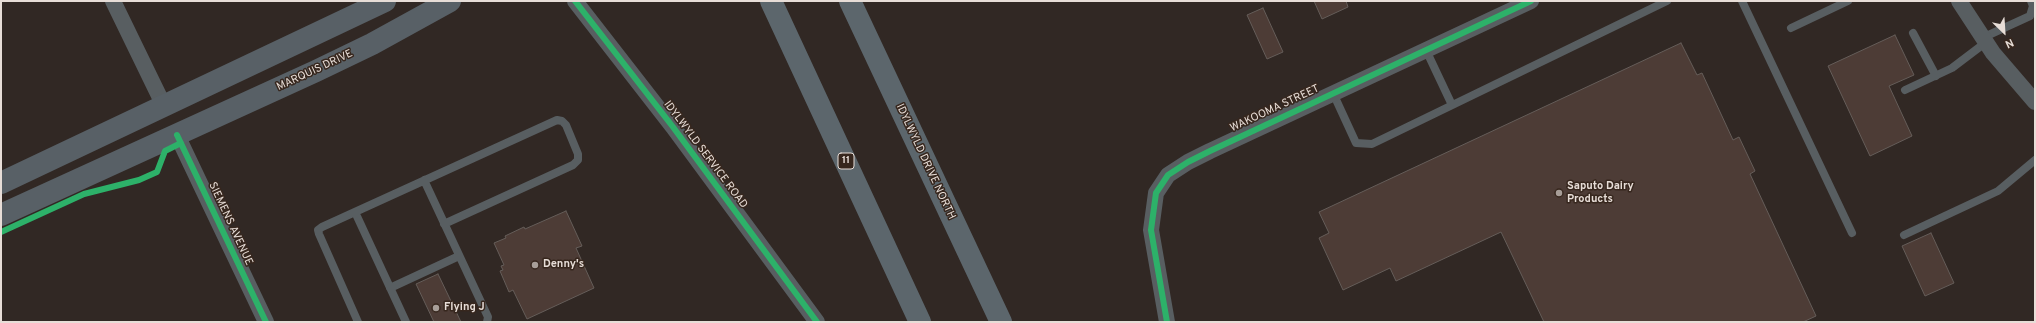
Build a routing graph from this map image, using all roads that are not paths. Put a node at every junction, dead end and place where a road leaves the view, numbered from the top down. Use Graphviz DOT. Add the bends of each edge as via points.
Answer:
graph roads {
  1 [pos="113,1"];
  2 [pos="385,1"];
  3 [pos="450,1"];
  4 [pos="575,1"];
  5 [pos="771,1"];
  6 [pos="850,1"];
  7 [pos="1531,1"];
  8 [pos="1667,1"];
  9 [pos="1742,1"];
  10 [pos="1848,1"];
  11 [pos="1959,1"];
  12 [pos="2031,1"];
  13 [pos="1790,28"];
  14 [pos="1913,33"];
  15 [pos="1984,40"];
  16 [pos="1426,50"];
  17 [pos="1936,76"];
  18 [pos="1905,90"];
  19 [pos="1333,94"];
  20 [pos="2035,102"];
  21 [pos="1452,105"];
  22 [pos="164,106"];
  23 [pos="177,135"];
  24 [pos="2035,160"];
  25 [pos="424,180"];
  26 [pos="1,182"];
  27 [pos="355,212"];
  28 [pos="1,215"];
  29 [pos="444,224"];
  30 [pos="1852,233"];
  31 [pos="1904,235"];
  32 [pos="459,256"];
  33 [pos="390,288"];
  34 [pos="266,322"];
  35 [pos="358,322"];
  36 [pos="406,322"];
  37 [pos="486,322"];
  38 [pos="817,322"];
  39 [pos="920,322"];
  40 [pos="1001,322"];
  41 [pos="1167,322"];
  1 -- 22 [label="street"];
  2 -- 22 [label="main road"];
  3 -- 23 [label="main road, MARQUIS DRIVE" via="323,68"];
  4 -- 38 [label="street, IDYLWYLD SERVICE ROAD" via="673,127"];
  5 -- 39 [label="highway, 11"];
  6 -- 40 [label="highway, IDYLWYLD DRIVE NORTH"];
  7 -- 16 [label="street, WAKOOMA STREET"];
  8 -- 21 [label="lane"];
  9 -- 30 [label="lane"];
  10 -- 13 [label="lane"];
  11 -- 15 [label="street"];
  12 -- 15 [label="lane" via="2033,6 2030,16"];
  14 -- 17 [label="lane"];
  15 -- 17 [label="lane" via="1952,68"];
  15 -- 20 [label="street"];
  16 -- 19 [label="street, WAKOOMA STREET"];
  16 -- 21 [label="lane"];
  17 -- 18 [label="lane"];
  19 -- 21 [label="lane" via="1356,143 1372,144"];
  19 -- 41 [label="street, WAKOOMA STREET" via="1188,162 1168,175 1156,193 1151,230"];
  22 -- 23 [label="main road"];
  22 -- 26 [label="main road"];
  23 -- 28 [label="main road, MARQUIS DRIVE"];
  23 -- 34 [label="street, SIEMENS AVENUE"];
  24 -- 31 [label="lane" via="1998,191"];
  25 -- 27 [label="lane"];
  25 -- 29 [label="lane"];
  25 -- 29 [label="lane" via="556,120 566,125 578,154 578,160 573,165"];
  27 -- 33 [label="lane"];
  27 -- 35 [label="lane" via="318,230"];
  29 -- 32 [label="lane"];
  32 -- 33 [label="lane"];
  32 -- 37 [label="lane" via="488,317"];
  33 -- 36 [label="lane"];
}
